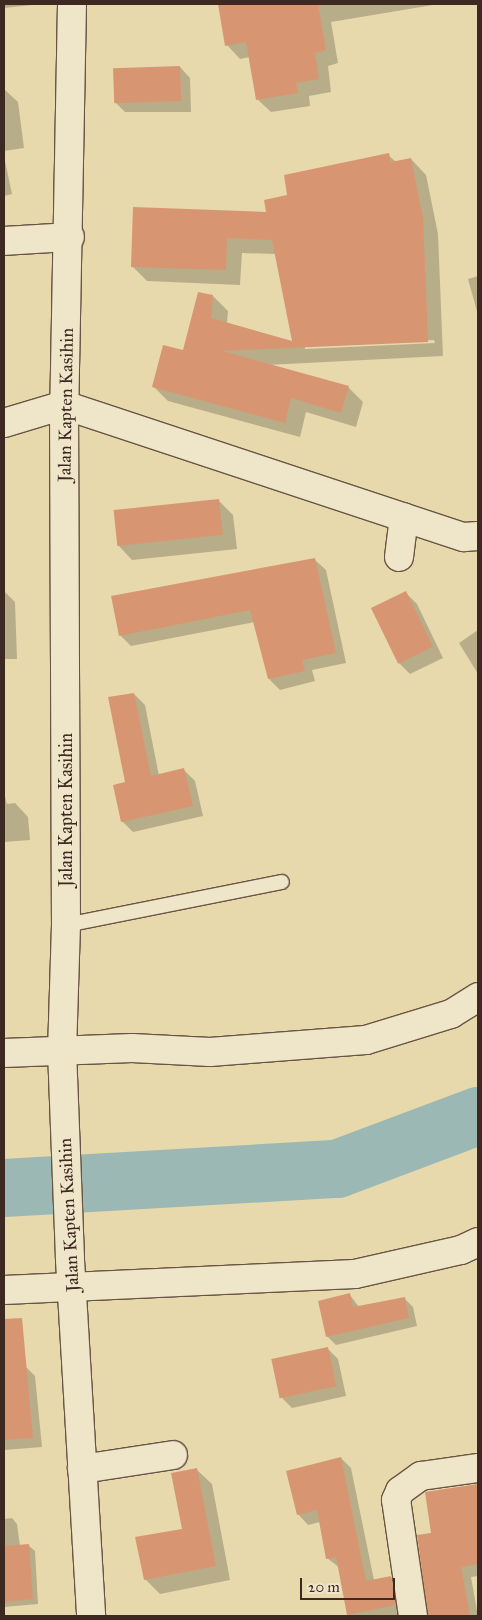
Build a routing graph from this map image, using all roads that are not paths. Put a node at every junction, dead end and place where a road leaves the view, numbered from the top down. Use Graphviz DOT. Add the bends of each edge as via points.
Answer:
graph roads {
  1 [pos="72,4"];
  2 [pos="70,237"];
  3 [pos="4,242"];
  4 [pos="64,405"];
  5 [pos="4,423"];
  6 [pos="404,516"];
  7 [pos="478,536"];
  8 [pos="399,557"];
  9 [pos="282,882"];
  10 [pos="66,925"];
  11 [pos="478,997"];
  12 [pos="4,1053"];
  13 [pos="62,1056"];
  14 [pos="478,1242"];
  15 [pos="72,1287"];
  16 [pos="4,1290"];
  17 [pos="174,1455"];
  18 [pos="82,1468"];
  19 [pos="478,1468"];
  20 [pos="91,1616"];
  21 [pos="413,1616"];
  1 -- 2 [label="street, Jalan Kapten Kasihin"];
  2 -- 3 [label="street"];
  2 -- 4 [label="street, Jalan Kapten Kasihin"];
  4 -- 5 [label="street"];
  4 -- 6 [label="street"];
  4 -- 10 [label="street, Jalan Kapten Kasihin"];
  6 -- 7 [label="street" via="464,536"];
  6 -- 8 [label="street"];
  9 -- 10 [label="lane"];
  10 -- 13 [label="street, Jalan Kapten Kasihin"];
  11 -- 13 [label="street" via="451,1014 366,1040 210,1052 132,1048"];
  12 -- 13 [label="street"];
  13 -- 15 [label="street, Jalan Kapten Kasihin"];
  14 -- 15 [label="street" via="461,1250 355,1274"];
  15 -- 16 [label="street"];
  15 -- 18 [label="street, Jalan Kapten Kasihin"];
  17 -- 18 [label="street"];
  18 -- 20 [label="street, Jalan Kapten Kasihin"];
  19 -- 21 [label="street" via="421,1476 400,1491 396,1500"];
}
